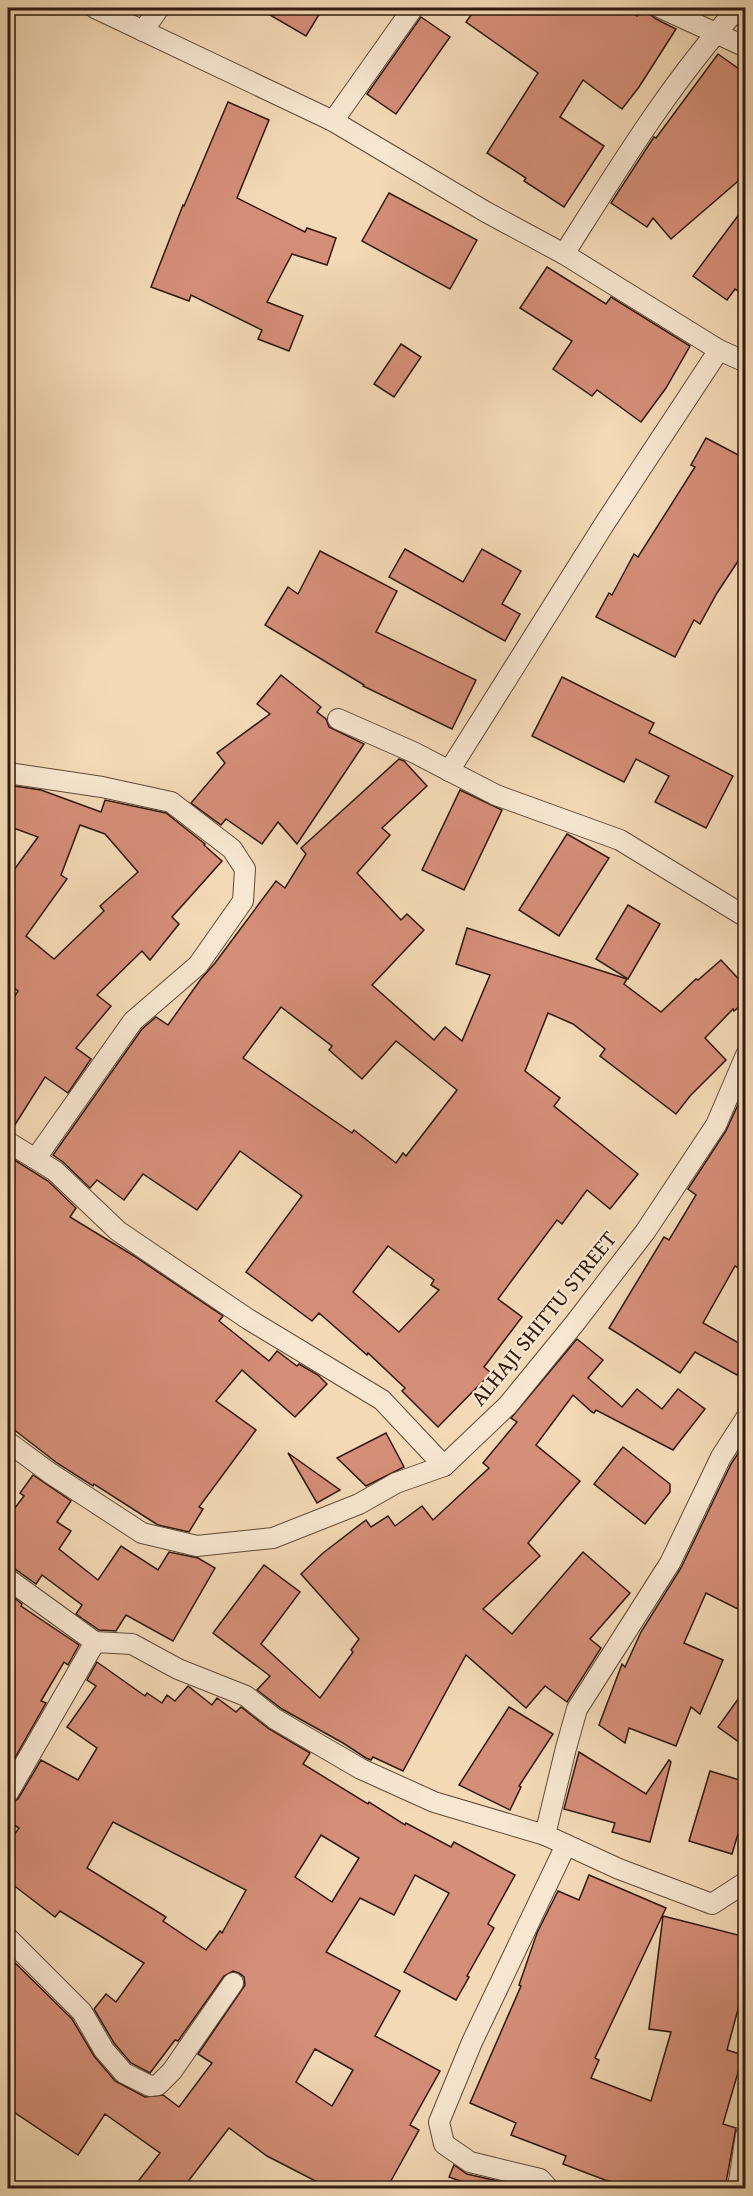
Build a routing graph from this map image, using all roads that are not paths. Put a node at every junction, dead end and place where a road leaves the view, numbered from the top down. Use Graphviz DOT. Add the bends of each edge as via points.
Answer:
graph roads {
  1 [pos="95,8"];
  2 [pos="159,8"];
  3 [pos="413,8"];
  4 [pos="661,8"];
  5 [pos="738,8"];
  6 [pos="143,31"];
  7 [pos="715,33"];
  8 [pos="746,47"];
  9 [pos="333,121"];
  10 [pos="564,254"];
  11 [pos="719,350"];
  12 [pos="746,362"];
  13 [pos="338,719"];
  14 [pos="449,771"];
  15 [pos="8,773"];
  16 [pos="746,916"];
  17 [pos="746,1055"];
  18 [pos="8,1142"];
  19 [pos="36,1158"];
  20 [pos="746,1418"];
  21 [pos="8,1442"];
  22 [pos="444,1466"];
  23 [pos="8,1580"];
  24 [pos="95,1642"];
  25 [pos="8,1793"];
  26 [pos="545,1835"];
  27 [pos="566,1845"];
  28 [pos="746,1882"];
  29 [pos="8,1938"];
  30 [pos="233,1983"];
  31 [pos="746,2134"];
  32 [pos="540,2185"];
  33 [pos="738,2188"];
  1 -- 6 [label="street"];
  2 -- 6 [label="street"];
  3 -- 9 [label="street"];
  4 -- 7 [label="street"];
  5 -- 7 [label="street"];
  6 -- 9 [label="street"];
  7 -- 8 [label="street"];
  7 -- 10 [label="street" via="656,110"];
  9 -- 10 [label="street"];
  10 -- 11 [label="street"];
  11 -- 12 [label="street"];
  11 -- 14 [label="street"];
  13 -- 14 [label="street"];
  14 -- 16 [label="street" via="496,795 620,840"];
  15 -- 19 [label="street" via="171,802 232,849 245,869 243,901 198,965 133,1021"];
  17 -- 22 [label="street, ALHAJI SHITTU STREET" via="716,1125 645,1232 508,1405"];
  18 -- 19 [label="street"];
  19 -- 22 [label="street" via="118,1231 248,1319 382,1400"];
  20 -- 26 [label="street" via="721,1457 670,1563 577,1709"];
  21 -- 22 [label="street, ALHAJI SHITTU STREET" via="141,1533 197,1546 273,1538"];
  23 -- 24 [label="street"];
  24 -- 25 [label="street"];
  24 -- 26 [label="street" via="132,1644 178,1669 246,1696 275,1719 361,1769 434,1802"];
  26 -- 27 [label="street"];
  27 -- 28 [label="street" via="712,1904"];
  27 -- 32 [label="street" via="472,2042 439,2122 444,2144 470,2162"];
  29 -- 30 [label="street" via="82,2012 104,2050 124,2073 150,2086 158,2085 172,2071"];
  31 -- 33 [label="street"];
}
